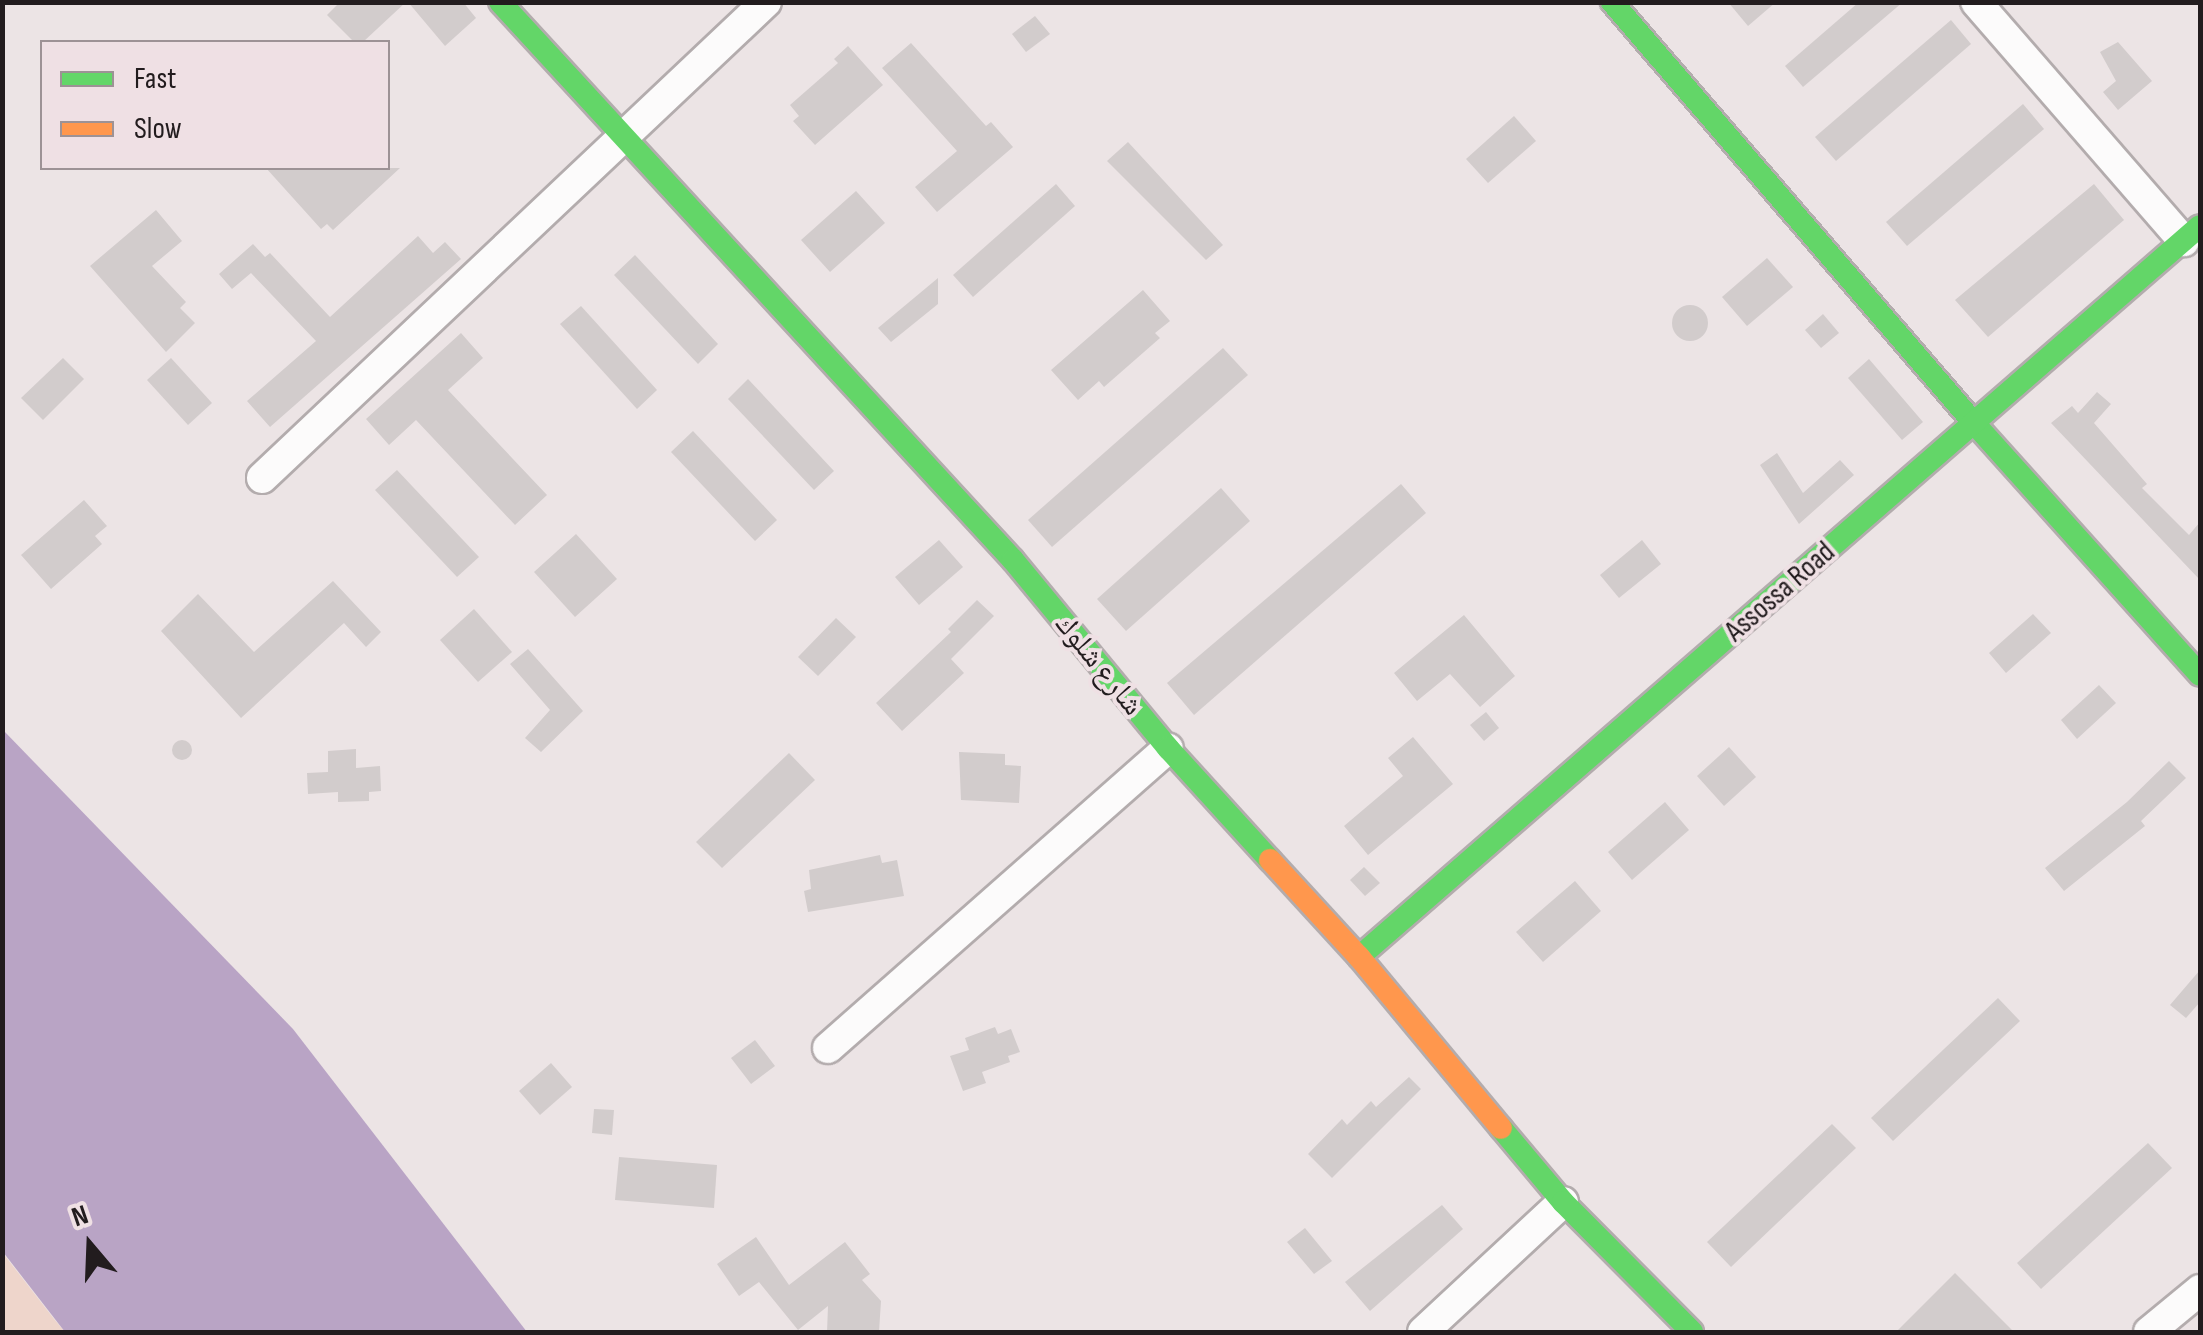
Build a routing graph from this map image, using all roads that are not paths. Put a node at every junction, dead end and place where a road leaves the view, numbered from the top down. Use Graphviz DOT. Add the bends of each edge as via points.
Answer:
graph roads {
  1 [pos="500,2"];
  2 [pos="766,2"];
  3 [pos="1612,2"];
  4 [pos="1976,2"];
  5 [pos="625,134"];
  6 [pos="2192,234"];
  7 [pos="1974,423"];
  8 [pos="262,478"];
  9 [pos="2200,675"];
  10 [pos="1168,748"];
  11 [pos="1359,957"];
  12 [pos="828,1048"];
  13 [pos="1562,1202"];
  14 [pos="2200,1290"];
  15 [pos="1423,1332"];
  16 [pos="1692,1332"];
  17 [pos="2149,1332"];
  1 -- 5 [label="street, شارع شلوك"];
  2 -- 5 [label="street"];
  3 -- 7 [label="street"];
  4 -- 6 [label="street"];
  5 -- 8 [label="street"];
  5 -- 10 [label="street, شارع شلوك" via="1013,560"];
  6 -- 7 [label="street, Assossa Road"];
  7 -- 9 [label="street"];
  7 -- 11 [label="street, Assossa Road"];
  10 -- 11 [label="street, شارع شلوك"];
  10 -- 12 [label="street"];
  11 -- 13 [label="street, شارع شلوك"];
  13 -- 15 [label="street"];
  13 -- 16 [label="street, شارع شلوك"];
  14 -- 17 [label="street"];
}
